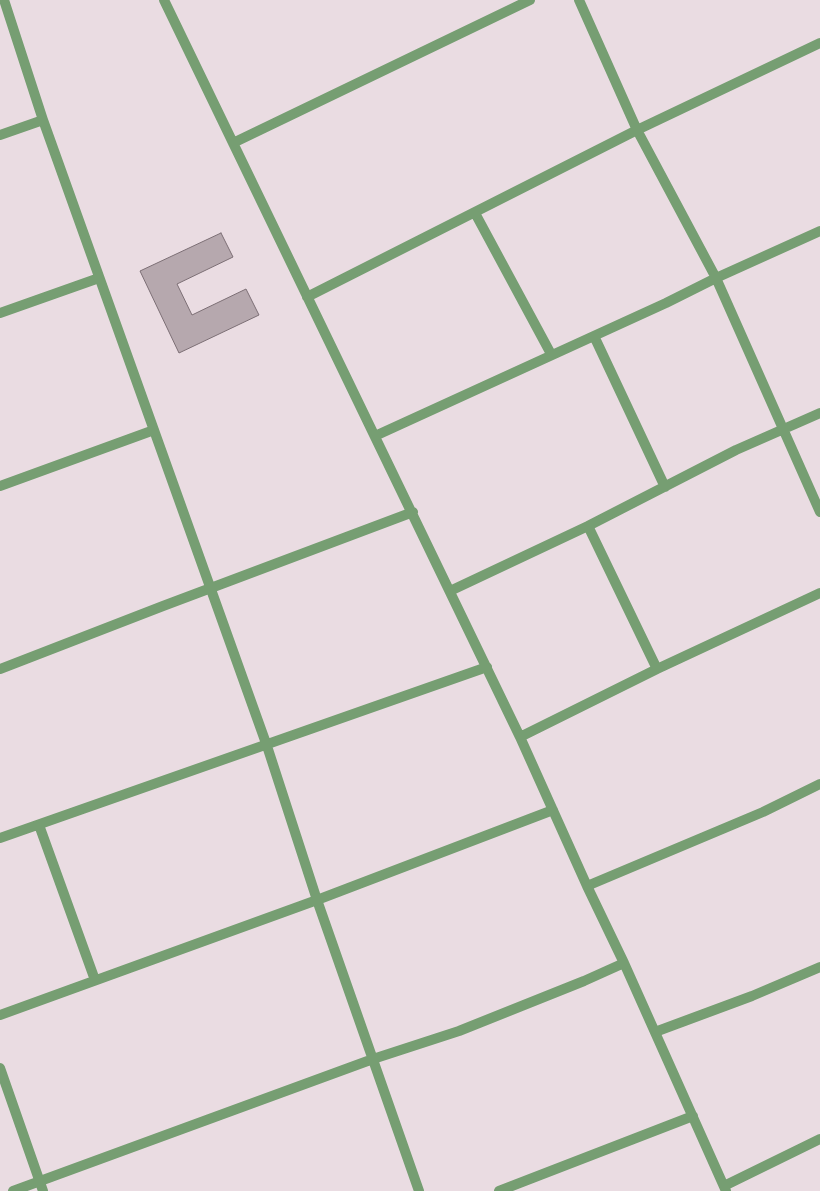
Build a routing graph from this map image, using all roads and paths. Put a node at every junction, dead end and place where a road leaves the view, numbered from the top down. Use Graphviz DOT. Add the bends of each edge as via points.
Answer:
graph roads {
  1 [pos="4,0"];
  2 [pos="164,0"];
  3 [pos="530,0"];
  4 [pos="579,0"];
  5 [pos="820,43"];
  6 [pos="43,120"];
  7 [pos="637,130"];
  8 [pos="0,135"];
  9 [pos="233,143"];
  10 [pos="475,213"];
  11 [pos="820,231"];
  12 [pos="99,278"];
  13 [pos="716,278"];
  14 [pos="307,297"];
  15 [pos="0,313"];
  16 [pos="594,336"];
  17 [pos="551,354"];
  18 [pos="820,413"];
  19 [pos="154,430"];
  20 [pos="784,430"];
  21 [pos="375,436"];
  22 [pos="0,486"];
  23 [pos="665,487"];
  24 [pos="412,512"];
  25 [pos="820,512"];
  26 [pos="588,526"];
  27 [pos="210,588"];
  28 [pos="450,590"];
  29 [pos="820,593"];
  30 [pos="486,667"];
  31 [pos="0,669"];
  32 [pos="656,669"];
  33 [pos="520,737"];
  34 [pos="267,746"];
  35 [pos="820,784"];
  36 [pos="553,810"];
  37 [pos="38,825"];
  38 [pos="0,838"];
  39 [pos="587,886"];
  40 [pos="317,900"];
  41 [pos="624,963"];
  42 [pos="820,967"];
  43 [pos="96,980"];
  44 [pos="0,1015"];
  45 [pos="655,1032"];
  46 [pos="373,1059"];
  47 [pos="0,1068"];
  48 [pos="693,1116"];
  49 [pos="820,1140"];
  50 [pos="41,1186"];
  51 [pos="725,1189"];
  52 [pos="13,1191"];
  53 [pos="419,1191"];
  54 [pos="499,1191"];
  1 -- 6 [label="street"];
  2 -- 9 [label="street"];
  3 -- 9 [label="street"];
  4 -- 7 [label="street"];
  5 -- 7 [label="street"];
  6 -- 8 [label="street"];
  6 -- 12 [label="street"];
  7 -- 10 [label="street"];
  7 -- 13 [label="street"];
  9 -- 14 [label="street"];
  10 -- 14 [label="street"];
  10 -- 17 [label="street"];
  11 -- 13 [label="street"];
  12 -- 15 [label="street"];
  12 -- 19 [label="street"];
  13 -- 16 [label="street"];
  13 -- 20 [label="street"];
  14 -- 21 [label="street"];
  16 -- 17 [label="street"];
  16 -- 23 [label="street"];
  17 -- 21 [label="street"];
  18 -- 20 [label="street"];
  19 -- 22 [label="street"];
  19 -- 27 [label="street"];
  20 -- 23 [label="street" via="736,450"];
  20 -- 25 [label="street"];
  21 -- 24 [label="street"];
  23 -- 26 [label="street"];
  24 -- 27 [label="street"];
  24 -- 28 [label="street"];
  26 -- 28 [label="street"];
  26 -- 32 [label="street"];
  27 -- 31 [label="street"];
  27 -- 34 [label="street"];
  28 -- 30 [label="street"];
  29 -- 32 [label="street"];
  30 -- 33 [label="street"];
  30 -- 34 [label="street"];
  32 -- 33 [label="street"];
  33 -- 36 [label="street"];
  34 -- 37 [label="street"];
  34 -- 40 [label="street"];
  35 -- 39 [label="street" via="763,812"];
  36 -- 39 [label="street"];
  36 -- 40 [label="street"];
  37 -- 38 [label="street"];
  37 -- 43 [label="street"];
  39 -- 41 [label="street"];
  40 -- 43 [label="street"];
  40 -- 46 [label="street"];
  41 -- 45 [label="street"];
  41 -- 46 [label="street" via="459,1031"];
  42 -- 45 [label="street"];
  43 -- 44 [label="street"];
  45 -- 48 [label="street"];
  46 -- 50 [label="street"];
  46 -- 53 [label="street"];
  47 -- 50 [label="street"];
  48 -- 51 [label="street"];
  48 -- 54 [label="street"];
  49 -- 51 [label="street"];
  50 -- 52 [label="street"];
}
